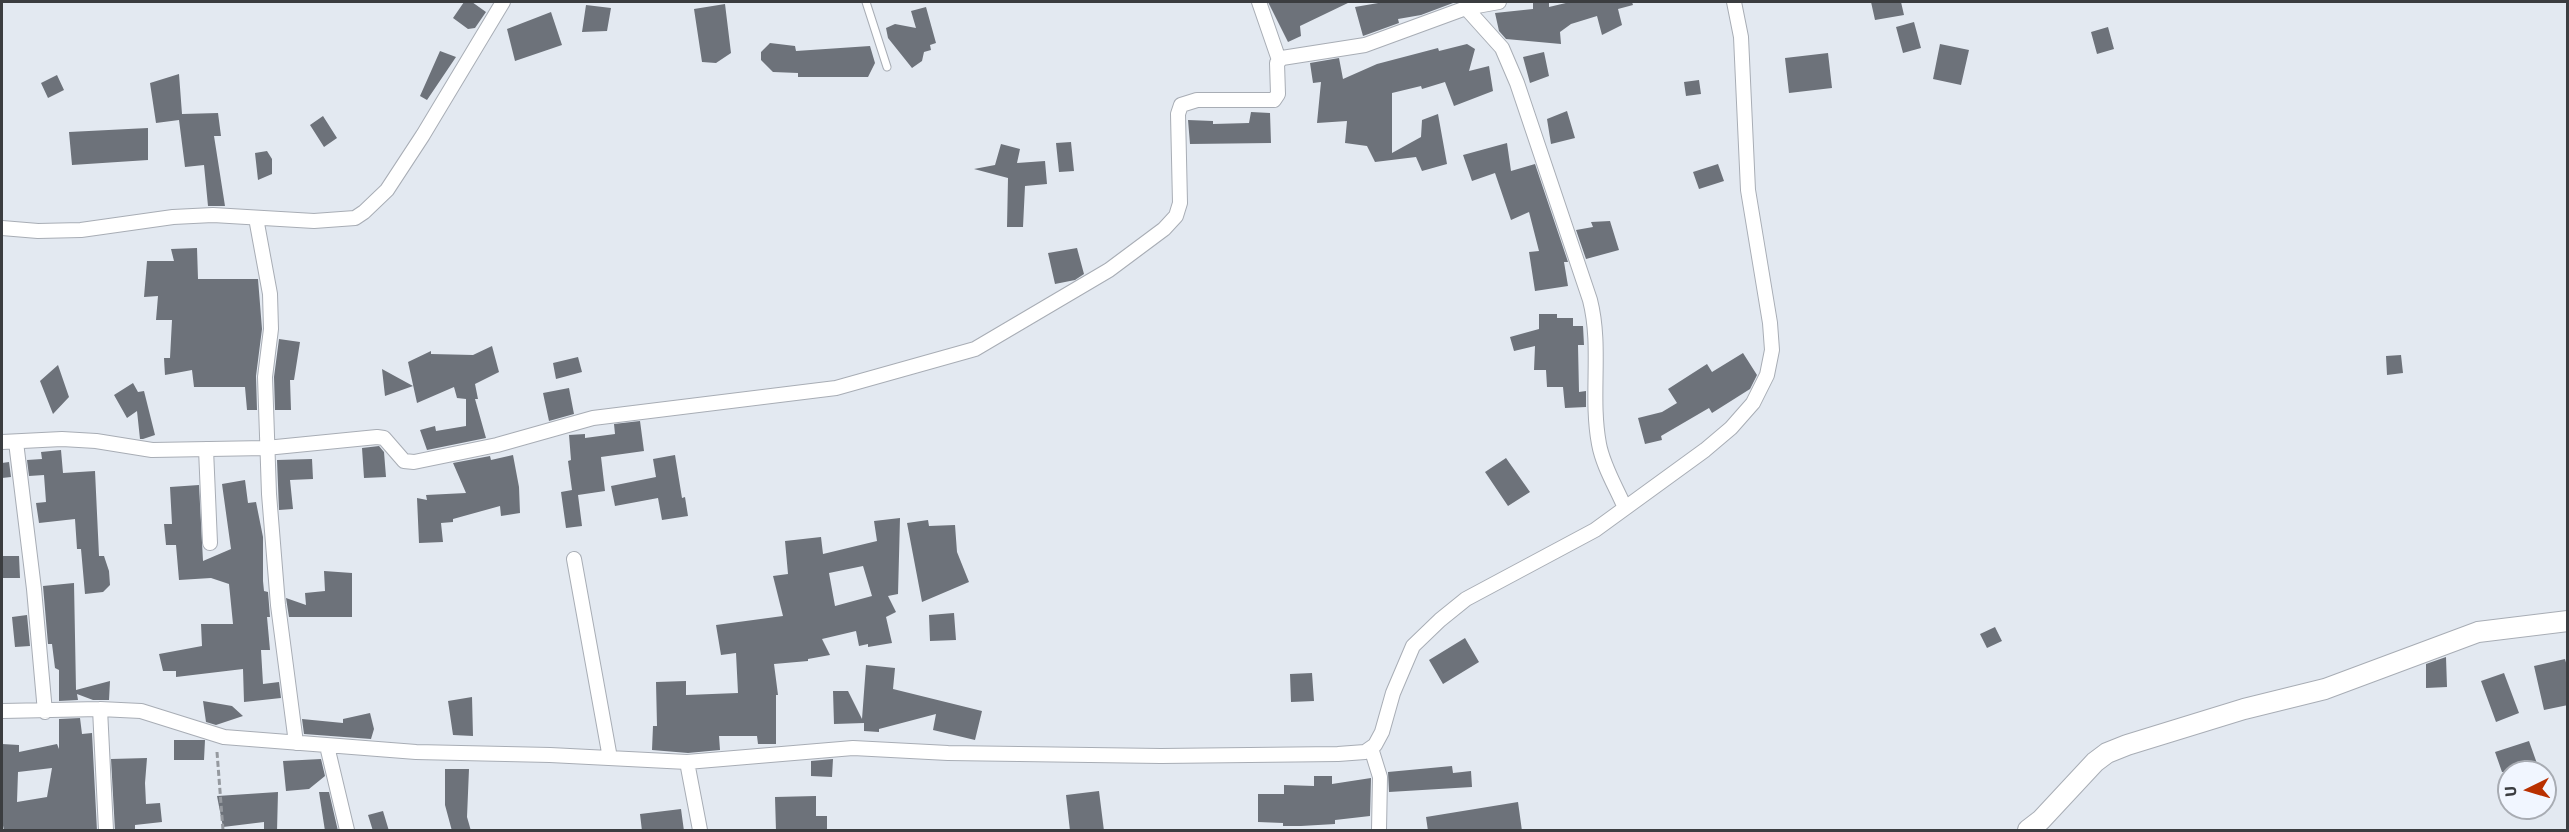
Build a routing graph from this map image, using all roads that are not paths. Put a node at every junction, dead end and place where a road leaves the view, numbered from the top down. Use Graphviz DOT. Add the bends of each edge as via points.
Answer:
graph roads {
  1 [pos="503,2"];
  2 [pos="866,2"];
  3 [pos="1259,2"];
  4 [pos="1499,2"];
  5 [pos="1734,2"];
  6 [pos="1467,8"];
  7 [pos="1279,60"];
  8 [pos="887,67"];
  9 [pos="256,218"];
  10 [pos="2,228"];
  11 [pos="2,442"];
  12 [pos="16,442"];
  13 [pos="266,448"];
  14 [pos="206,449"];
  15 [pos="1625,508"];
  16 [pos="210,543"];
  17 [pos="574,559"];
  18 [pos="2568,621"];
  19 [pos="100,709"];
  20 [pos="2,711"];
  21 [pos="45,712"];
  22 [pos="296,743"];
  23 [pos="327,746"];
  24 [pos="1371,748"];
  25 [pos="610,758"];
  26 [pos="687,762"];
  27 [pos="106,831"];
  28 [pos="347,831"];
  29 [pos="700,831"];
  30 [pos="1379,831"];
  31 [pos="2028,831"];
  1 -- 9 [label="street" via="387,190 364,212 342,220"];
  2 -- 8 [label="lane"];
  3 -- 7 [label="street"];
  4 -- 6 [label="street"];
  5 -- 15 [label="street" via="1741,37 1748,190 1770,323 1772,350 1767,375 1752,403 1731,428"];
  6 -- 7 [label="street" via="1365,45"];
  6 -- 15 [label="street" via="1502,48 1517,83 1588,292 1595,319 1599,446"];
  7 -- 13 [label="street" via="1278,94 1274,100 1197,100 1181,105 1180,203 1176,216 1164,229 1109,270 975,348 836,388 593,418 428,461 404,461 384,438 376,437"];
  9 -- 10 [label="street" via="173,217 81,230"];
  9 -- 13 [label="street" via="270,294"];
  11 -- 12 [label="street"];
  12 -- 14 [label="street" via="62,439 152,450"];
  12 -- 21 [label="street"];
  13 -- 14 [label="street"];
  13 -- 22 [label="street" via="278,605"];
  14 -- 16 [label="street"];
  15 -- 24 [label="street" via="1595,530 1466,599 1426,632 1413,646 1382,732"];
  17 -- 25 [label="street"];
  18 -- 31 [label="street" via="2478,632 2325,689 2127,745 2095,762"];
  19 -- 21 [label="street"];
  19 -- 22 [label="street" via="156,714 217,735"];
  19 -- 27 [label="street"];
  20 -- 21 [label="street"];
  22 -- 23 [label="street"];
  23 -- 25 [label="street"];
  23 -- 28 [label="street"];
  24 -- 26 [label="street" via="1338,754 1161,756 853,748"];
  24 -- 30 [label="street" via="1380,777"];
  25 -- 26 [label="street"];
  26 -- 29 [label="street"];
}
